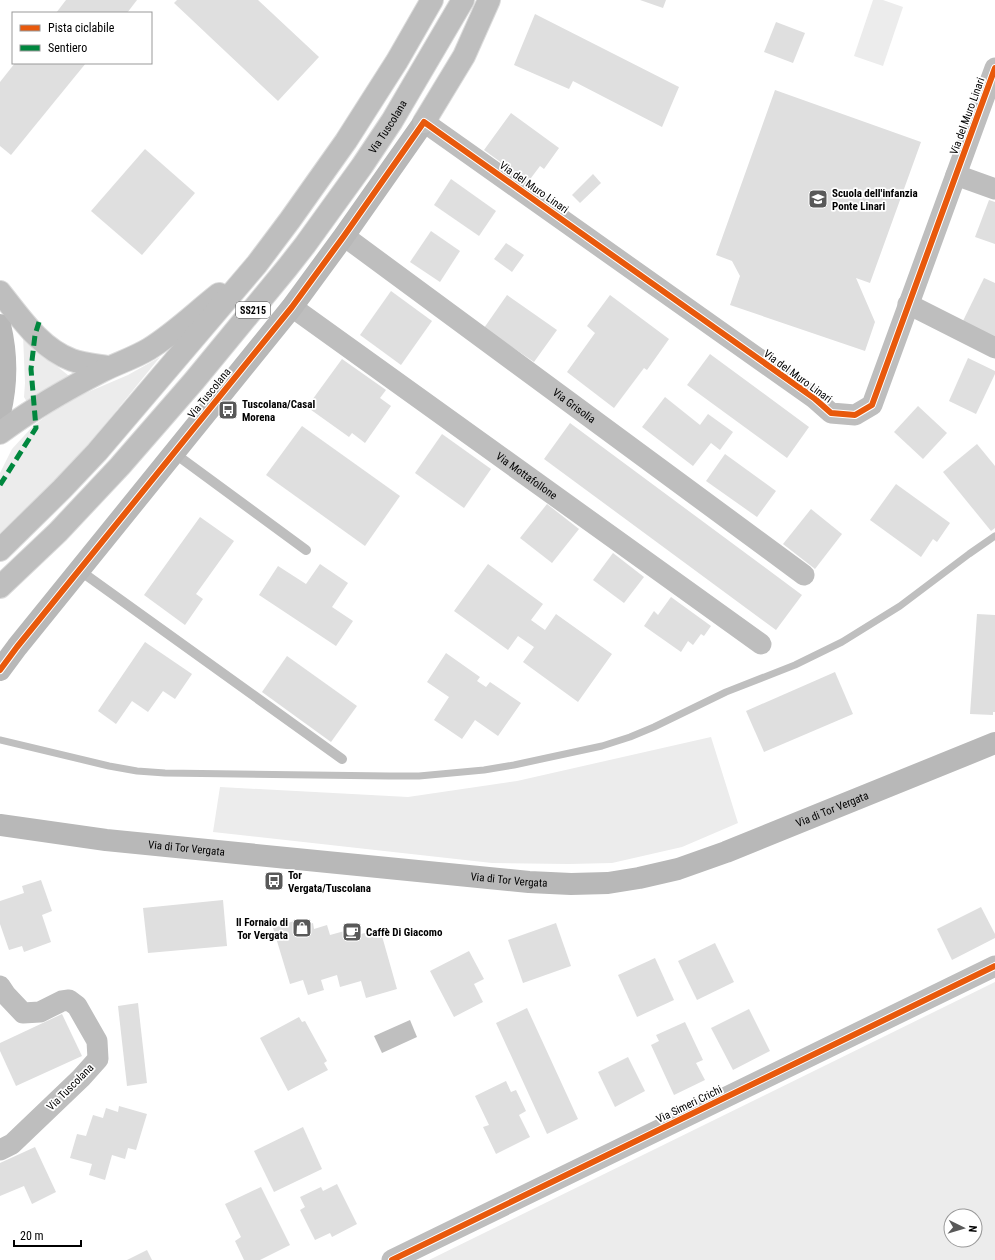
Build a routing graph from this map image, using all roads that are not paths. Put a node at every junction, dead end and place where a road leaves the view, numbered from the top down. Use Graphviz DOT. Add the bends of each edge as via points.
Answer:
graph roads {
  1 [pos="432,0"];
  2 [pos="463,0"];
  3 [pos="488,0"];
  4 [pos="993,81"];
  5 [pos="424,122"];
  6 [pos="956,175"];
  7 [pos="995,189"];
  8 [pos="344,236"];
  9 [pos="257,264"];
  10 [pos="0,292"];
  11 [pos="908,304"];
  12 [pos="292,307"];
  13 [pos="0,325"];
  14 [pos="995,348"];
  15 [pos="108,368"];
  16 [pos="0,413"];
  17 [pos="0,433"];
  18 [pos="174,453"];
  19 [pos="0,550"];
  20 [pos="306,550"];
  21 [pos="79,570"];
  22 [pos="804,575"];
  23 [pos="0,587"];
  24 [pos="762,644"];
  25 [pos="0,670"];
  26 [pos="995,743"];
  27 [pos="342,759"];
  28 [pos="0,825"];
  29 [pos="995,966"];
  30 [pos="0,986"];
  31 [pos="0,1150"];
  32 [pos="392,1260"];
  1 -- 9 [label="main road, SS215" via="346,141"];
  2 -- 23 [label="main road, Via Tuscolana / SS215" via="392,121 301,251 120,466 58,532"];
  3 -- 5 [label="main road" via="464,56"];
  4 -- 6 [label="street, Via del Muro Linari"];
  5 -- 8 [label="main road, Via Tuscolana"];
  5 -- 11 [label="street, Via del Muro Linari" via="814,398 831,413 855,415 872,405"];
  6 -- 7 [label="street"];
  6 -- 11 [label="street, Via del Muro Linari"];
  8 -- 12 [label="main road, Via Tuscolana"];
  8 -- 22 [label="street, Via Grisolia"];
  9 -- 15 [label="main road" via="163,340 136,356"];
  9 -- 19 [label="main road, SS215" via="97,452"];
  10 -- 15 [label="main road" via="25,324 54,350 71,360"];
  11 -- 14 [label="street"];
  12 -- 18 [label="main road, Via Tuscolana"];
  12 -- 24 [label="street, Via Mottafollone"];
  13 -- 16 [label="main road" via="6,365"];
  15 -- 17 [label="main road" via="63,392"];
  18 -- 20 [label="lane"];
  18 -- 21 [label="main road, Via Tuscolana"];
  21 -- 25 [label="main road, Via Tuscolana"];
  21 -- 27 [label="lane"];
  26 -- 28 [label="main road, Via di Tor Vergata" via="704,861 653,876 608,883 530,882 106,840"];
  29 -- 32 [label="street, Via Simeri Crichi"];
  30 -- 31 [label="street, Via Tuscolana" via="23,1013 40,1012 69,1000 77,1006 97,1041 98,1059 12,1144"];
}
